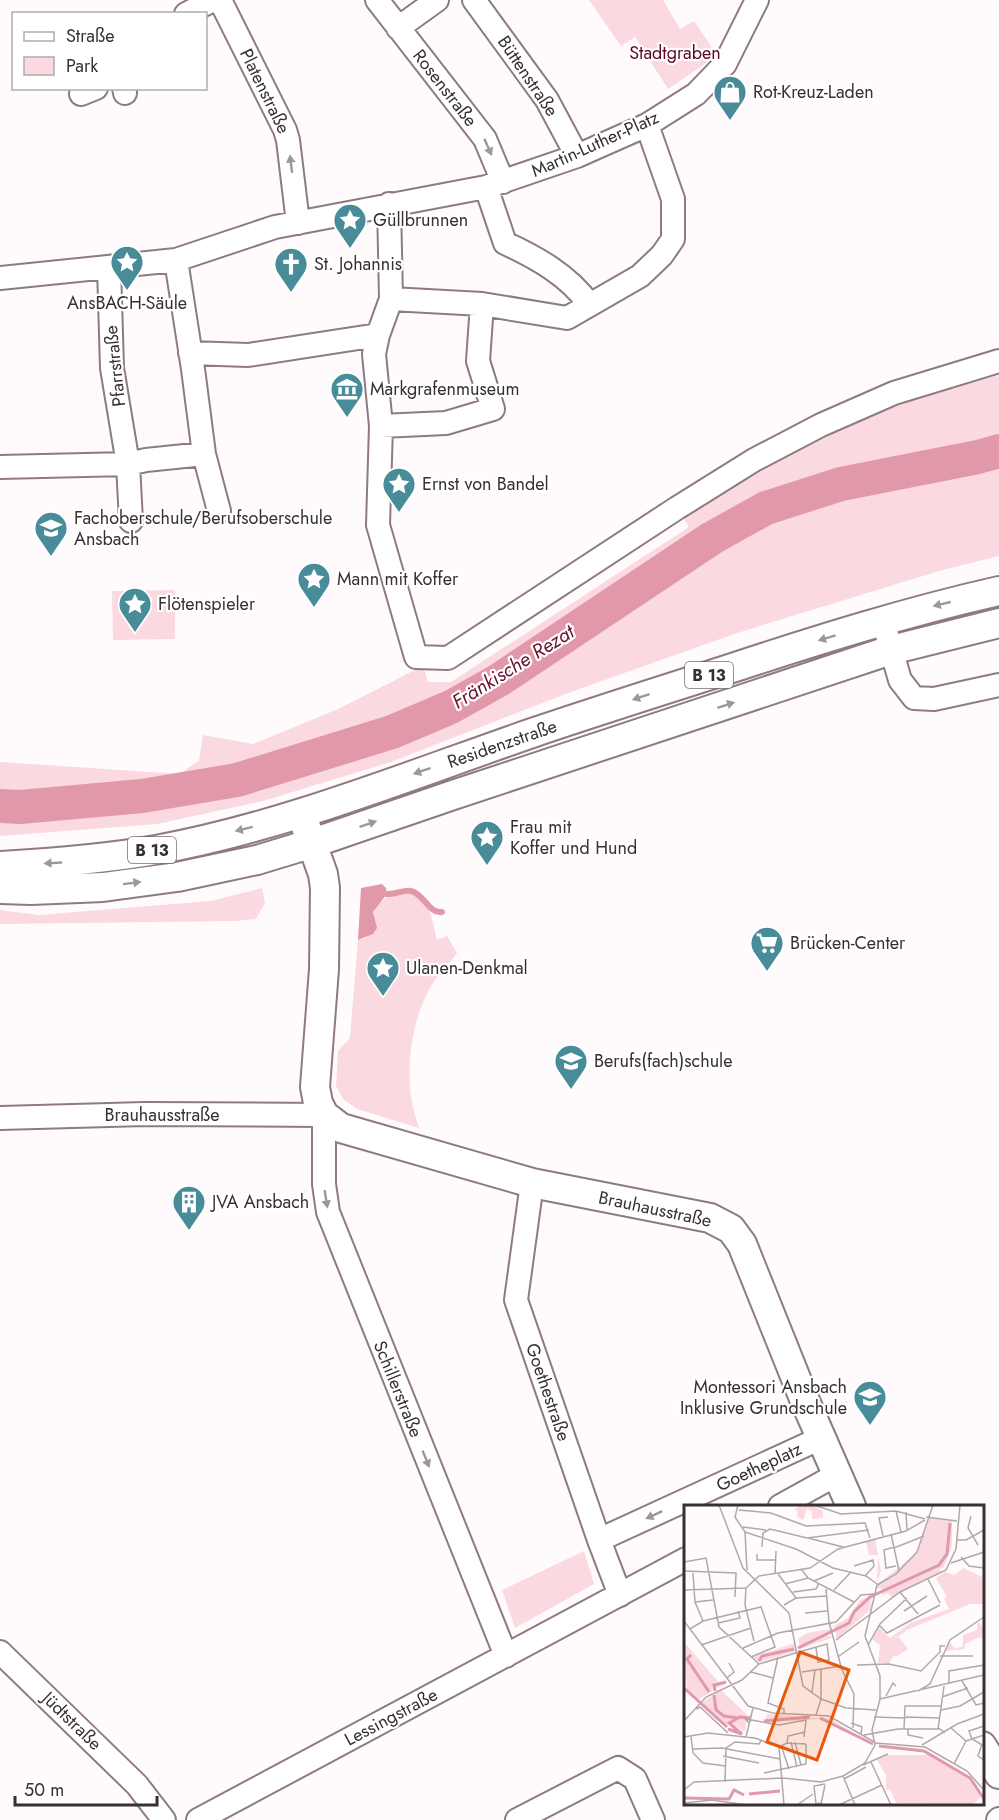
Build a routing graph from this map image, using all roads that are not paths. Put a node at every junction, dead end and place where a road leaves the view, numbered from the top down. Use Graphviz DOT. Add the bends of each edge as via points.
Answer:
graph roads {
  1 [pos="213,0"];
  2 [pos="220,0"];
  3 [pos="377,0"];
  4 [pos="437,0"];
  5 [pos="474,0"];
  6 [pos="757,0"];
  7 [pos="190,12"];
  8 [pos="398,28"];
  9 [pos="647,125"];
  10 [pos="577,156"];
  11 [pos="495,185"];
  12 [pos="389,204"];
  13 [pos="298,223"];
  14 [pos="176,260"];
  15 [pos="109,267"];
  16 [pos="0,278"];
  17 [pos="391,299"];
  18 [pos="482,304"];
  19 [pos="590,304"];
  20 [pos="378,335"];
  21 [pos="194,353"];
  22 [pos="999,361"];
  23 [pos="381,426"];
  24 [pos="204,454"];
  25 [pos="128,464"];
  26 [pos="0,467"];
  27 [pos="219,511"];
  28 [pos="131,521"];
  29 [pos="999,591"];
  30 [pos="882,621"];
  31 [pos="999,623"];
  32 [pos="891,650"];
  33 [pos="999,685"];
  34 [pos="300,812"];
  35 [pos="313,843"];
  36 [pos="0,866"];
  37 [pos="0,889"];
  38 [pos="324,1115"];
  39 [pos="0,1118"];
  40 [pos="532,1183"];
  41 [pos="821,1438"];
  42 [pos="837,1475"];
  43 [pos="782,1505"];
  44 [pos="851,1505"];
  45 [pos="599,1540"];
  46 [pos="684,1560"];
  47 [pos="620,1595"];
  48 [pos="0,1652"];
  49 [pos="506,1656"];
  50 [pos="984,1749"];
  51 [pos="999,1774"];
  52 [pos="164,1820"];
  53 [pos="198,1820"];
  54 [pos="517,1820"];
  55 [pos="653,1820"];
  1 -- 7 [label="street"];
  13 -- 2 [label="street, Platenstraße, one-way" via="285,130"];
  3 -- 8 [label="street, Rosenstraße"];
  4 -- 8 [label="street"];
  5 -- 10 [label="street, Büttenstraße" via="547,100"];
  6 -- 9 [label="street, Martin-Luther-Platz" via="725,64 696,94"];
  8 -- 11 [label="street, Rosenstraße, one-way" via="485,139"];
  9 -- 10 [label="street, Martin-Luther-Platz"];
  9 -- 19 [label="street" via="673,199 674,239 640,276"];
  10 -- 11 [label="street, Martin-Luther-Platz"];
  11 -- 12 [label="street, Martin-Luther-Platz"];
  11 -- 19 [label="street" via="505,243 577,287"];
  12 -- 13 [label="street, Martin-Luther-Platz"];
  12 -- 17 [label="street"];
  13 -- 14 [label="street, Martin-Luther-Platz"];
  14 -- 15 [label="street, Martin-Luther-Platz"];
  14 -- 21 [label="street" via="184,318"];
  15 -- 16 [label="street, Martin-Luther-Platz"];
  15 -- 25 [label="street, Pfarrstraße" via="112,368"];
  17 -- 18 [label="street"];
  17 -- 20 [label="street"];
  18 -- 19 [label="street" via="567,318"];
  18 -- 23 [label="street" via="478,361 493,409 446,423"];
  20 -- 21 [label="street" via="248,355"];
  20 -- 23 [label="street" via="374,354"];
  21 -- 24 [label="street"];
  22 -- 23 [label="street" via="894,393 754,460 448,658 416,657 379,529"];
  24 -- 25 [label="street"];
  24 -- 27 [label="street"];
  25 -- 26 [label="street"];
  25 -- 28 [label="street, Pfarrstraße"];
  29 -- 30 [label="main road, Residenzstraße / B 13, one-way"];
  30 -- 32 [label="street"];
  30 -- 34 [label="main road, Residenzstraße / B 13, one-way"];
  31 -- 32 [label="main road, Residenzstraße / B 13"];
  32 -- 33 [label="street" via="900,680 914,698 934,699"];
  35 -- 32 [label="main road, Residenzstraße / B 13, one-way"];
  34 -- 35 [label="main road"];
  34 -- 36 [label="main road, Residenzstraße / B 13, one-way" via="156,850 73,862"];
  37 -- 35 [label="main road, Residenzstraße / B 13, one-way" via="103,887 177,877"];
  35 -- 38 [label="main road" via="325,888 324,969 315,1087"];
  38 -- 39 [label="street, Brauhausstraße"];
  38 -- 40 [label="main road, Brauhausstraße" via="341,1128"];
  38 -- 49 [label="street, Schillerstraße, one-way" via="328,1212"];
  40 -- 41 [label="main road, Brauhausstraße" via="710,1218 731,1229 742,1244"];
  40 -- 45 [label="street, Goethestraße" via="516,1300"];
  41 -- 42 [label="main road, Brauhausstraße"];
  41 -- 45 [label="street, Goetheplatz, one-way"];
  42 -- 43 [label="street"];
  42 -- 44 [label="main road, Brauhausstraße"];
  45 -- 47 [label="street, Goethestraße"];
  46 -- 47 [label="street"];
  47 -- 49 [label="street, Lessingstraße"];
  48 -- 52 [label="street, Jüdtstraße" via="137,1785"];
  49 -- 53 [label="street, Lessingstraße"];
  50 -- 51 [label="main road"];
  54 -- 55 [label="street" via="618,1768 635,1779"];
}
